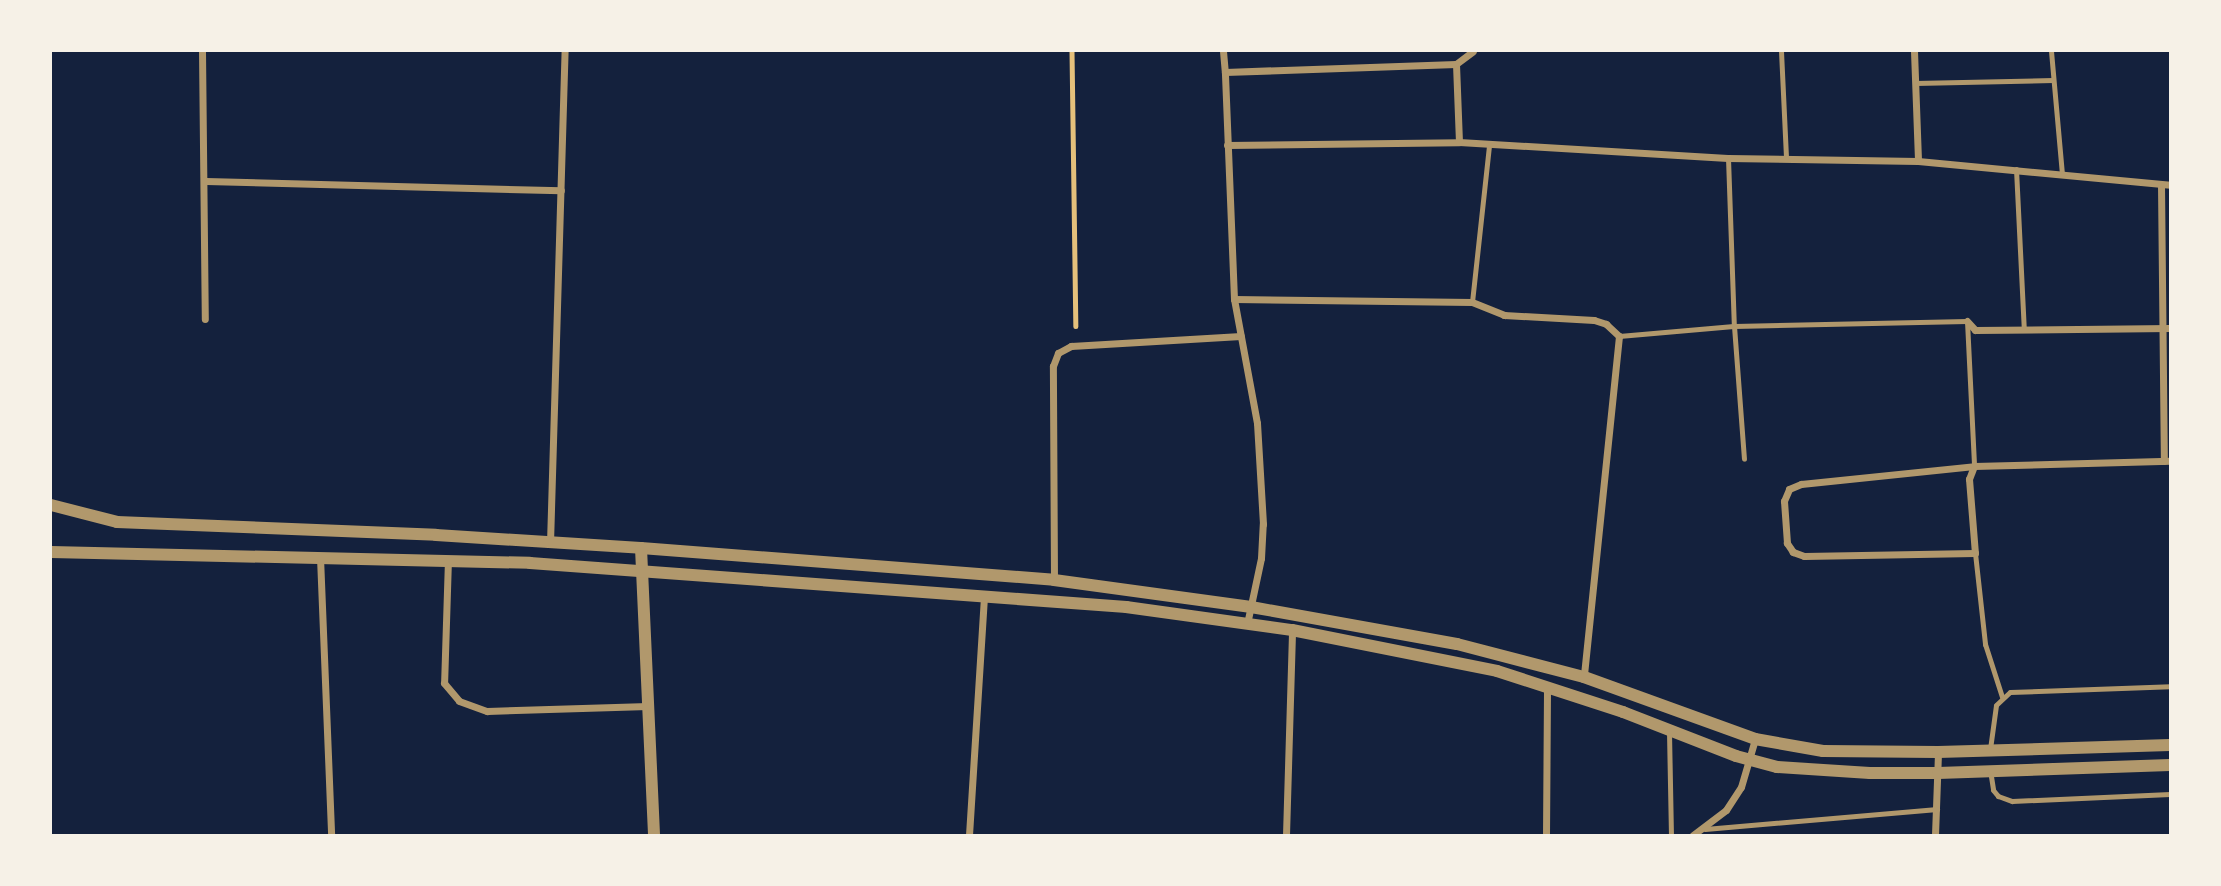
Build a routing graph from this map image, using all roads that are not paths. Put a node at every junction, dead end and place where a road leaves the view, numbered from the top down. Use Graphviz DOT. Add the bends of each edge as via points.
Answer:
graph roads {
  1 [pos="202,51"];
  2 [pos="565,51"];
  3 [pos="1223,51"];
  4 [pos="1473,51"];
  5 [pos="1781,51"];
  6 [pos="1914,51"];
  7 [pos="2051,51"];
  8 [pos="1456,64"];
  9 [pos="1225,72"];
  10 [pos="2053,80"];
  11 [pos="1915,83"];
  12 [pos="1459,142"];
  13 [pos="1227,145"];
  14 [pos="1489,146"];
  15 [pos="1728,158"];
  16 [pos="1786,159"];
  17 [pos="1918,161"];
  18 [pos="2016,169"];
  19 [pos="2062,175"];
  20 [pos="206,181"];
  21 [pos="2161,185"];
  22 [pos="2170,185"];
  23 [pos="561,190"];
  24 [pos="1234,299"];
  25 [pos="1472,302"];
  26 [pos="205,319"];
  27 [pos="1967,321"];
  28 [pos="1734,326"];
  29 [pos="2166,328"];
  30 [pos="2024,331"];
  31 [pos="1241,335"];
  32 [pos="1619,336"];
  33 [pos="1744,459"];
  34 [pos="2167,461"];
  35 [pos="1974,466"];
  36 [pos="51,505"];
  37 [pos="550,543"];
  38 [pos="641,548"];
  39 [pos="51,552"];
  40 [pos="1975,553"];
  41 [pos="320,556"];
  42 [pos="448,559"];
  43 [pos="642,571"];
  44 [pos="1054,580"];
  45 [pos="984,594"];
  46 [pos="1054,600"];
  47 [pos="1251,607"];
  48 [pos="1247,624"];
  49 [pos="1292,631"];
  50 [pos="1584,677"];
  51 [pos="2170,685"];
  52 [pos="1547,687"];
  53 [pos="2002,697"];
  54 [pos="648,706"];
  55 [pos="1669,729"];
  56 [pos="1755,739"];
  57 [pos="2170,745"];
  58 [pos="1990,750"];
  59 [pos="1938,752"];
  60 [pos="1750,760"];
  61 [pos="2170,765"];
  62 [pos="1990,770"];
  63 [pos="1938,773"];
  64 [pos="2170,794"];
  65 [pos="1937,809"];
  66 [pos="1705,829"];
  67 [pos="331,835"];
  68 [pos="654,835"];
  69 [pos="969,835"];
  70 [pos="1286,835"];
  71 [pos="1546,835"];
  72 [pos="1671,835"];
  73 [pos="1693,835"];
  74 [pos="1935,835"];
  1 -- 20 [label="street"];
  2 -- 23 [label="street"];
  3 -- 9 [label="street"];
  4 -- 8 [label="street"];
  5 -- 16 [label="lane"];
  6 -- 11 [label="street"];
  7 -- 10 [label="lane"];
  8 -- 9 [label="street"];
  8 -- 12 [label="street"];
  9 -- 13 [label="street"];
  10 -- 11 [label="lane"];
  10 -- 19 [label="lane"];
  11 -- 17 [label="street"];
  12 -- 13 [label="street"];
  12 -- 14 [label="street"];
  13 -- 24 [label="street"];
  14 -- 15 [label="street"];
  14 -- 25 [label="lane"];
  15 -- 16 [label="street"];
  15 -- 28 [label="lane"];
  16 -- 17 [label="street"];
  17 -- 18 [label="street"];
  18 -- 19 [label="street"];
  18 -- 30 [label="lane"];
  19 -- 21 [label="street"];
  20 -- 23 [label="street"];
  20 -- 26 [label="street"];
  21 -- 22 [label="street"];
  21 -- 29 [label="street"];
  23 -- 37 [label="street"];
  24 -- 25 [label="street"];
  24 -- 31 [label="street"];
  25 -- 32 [label="street" via="1504,315 1594,320"];
  27 -- 28 [label="lane"];
  27 -- 30 [label="street" via="1975,330"];
  27 -- 35 [label="lane"];
  28 -- 32 [label="lane"];
  28 -- 33 [label="lane"];
  29 -- 30 [label="street"];
  29 -- 34 [label="street"];
  31 -- 44 [label="street" via="1076,345 1064,348 1054,359"];
  31 -- 47 [label="street" via="1257,423 1263,524"];
  32 -- 50 [label="street"];
  34 -- 35 [label="street"];
  35 -- 40 [label="street" via="1969,479"];
  35 -- 40 [label="street" via="1801,484 1788,489 1784,501 1787,543 1793,552 1804,556"];
  36 -- 37 [label="street" via="117,522"];
  37 -- 38 [label="street"];
  38 -- 43 [label="street"];
  38 -- 44 [label="street"];
  39 -- 41 [label="street"];
  40 -- 53 [label="lane" via="1985,644"];
  41 -- 42 [label="street"];
  41 -- 67 [label="street"];
  42 -- 43 [label="street"];
  42 -- 54 [label="street" via="444,683 459,701 487,711"];
  43 -- 45 [label="street"];
  43 -- 54 [label="street"];
  44 -- 46 [label="street"];
  44 -- 47 [label="street"];
  45 -- 46 [label="street"];
  45 -- 69 [label="street"];
  46 -- 48 [label="street"];
  47 -- 48 [label="street"];
  47 -- 50 [label="street" via="1457,644"];
  48 -- 49 [label="street"];
  49 -- 52 [label="street" via="1441,658"];
  49 -- 70 [label="street"];
  50 -- 56 [label="street"];
  51 -- 53 [label="lane" via="2019,691"];
  52 -- 55 [label="street"];
  52 -- 71 [label="street"];
  53 -- 58 [label="lane" via="1996,705"];
  54 -- 68 [label="street"];
  55 -- 60 [label="street"];
  55 -- 72 [label="lane"];
  56 -- 59 [label="street" via="1823,751"];
  56 -- 60 [label="street"];
  57 -- 58 [label="street"];
  58 -- 59 [label="street"];
  59 -- 63 [label="street"];
  60 -- 63 [label="street" via="1798,770"];
  60 -- 66 [label="street" via="1741,787 1726,810"];
  61 -- 62 [label="street"];
  62 -- 63 [label="street"];
  62 -- 64 [label="lane" via="1993,790 2012,801"];
  63 -- 65 [label="street"];
  65 -- 66 [label="lane"];
  65 -- 74 [label="street"];
  66 -- 73 [label="street"];
}
